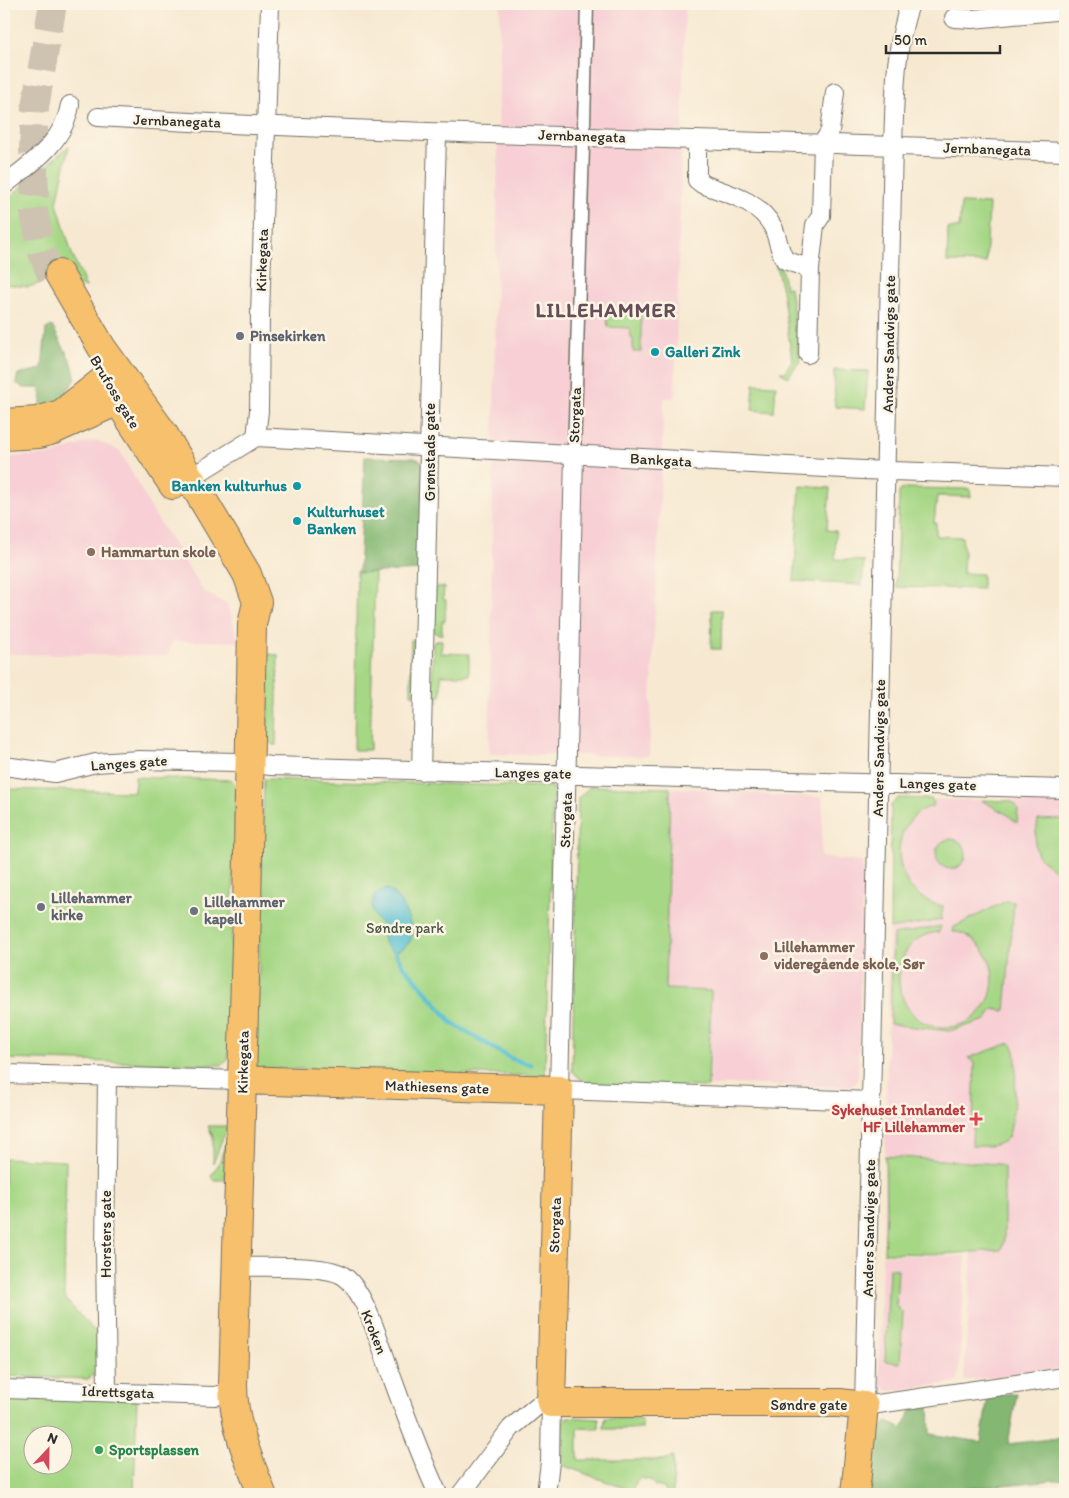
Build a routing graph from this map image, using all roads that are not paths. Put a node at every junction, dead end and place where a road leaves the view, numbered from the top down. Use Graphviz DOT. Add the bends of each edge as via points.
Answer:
graph roads {
  1 [pos="270,4"];
  2 [pos="587,4"];
  3 [pos="910,4"];
  4 [pos="1065,10"];
  5 [pos="954,18"];
  6 [pos="834,92"];
  7 [pos="70,105"];
  8 [pos="98,117"];
  9 [pos="266,124"];
  10 [pos="437,133"];
  11 [pos="583,135"];
  12 [pos="697,140"];
  13 [pos="823,143"];
  14 [pos="893,145"];
  15 [pos="1065,152"];
  16 [pos="4,185"];
  17 [pos="810,269"];
  18 [pos="808,354"];
  19 [pos="117,388"];
  20 [pos="4,423"];
  21 [pos="4,436"];
  22 [pos="256,437"];
  23 [pos="428,447"];
  24 [pos="574,455"];
  25 [pos="886,471"];
  26 [pos="177,475"];
  27 [pos="1065,477"];
  28 [pos="252,625"];
  29 [pos="250,765"];
  30 [pos="4,766"];
  31 [pos="421,771"];
  32 [pos="567,773"];
  33 [pos="878,782"];
  34 [pos="1065,789"];
  35 [pos="4,1074"];
  36 [pos="107,1077"];
  37 [pos="242,1080"];
  38 [pos="559,1090"];
  39 [pos="871,1100"];
  40 [pos="235,1267"];
  41 [pos="1065,1377"];
  42 [pos="4,1389"];
  43 [pos="107,1391"];
  44 [pos="233,1393"];
  45 [pos="551,1404"];
  46 [pos="864,1406"];
  47 [pos="262,1494"];
  48 [pos="438,1494"];
  49 [pos="461,1494"];
  50 [pos="546,1494"];
  51 [pos="855,1494"];
  1 -- 9 [label="street, Kirkegata"];
  2 -- 11 [label="street, Storgata"];
  3 -- 14 [label="street, Anders Sandvigs gate" via="897,59"];
  4 -- 5 [label="street" via="973,20"];
  6 -- 13 [label="street" via="830,131"];
  7 -- 16 [label="street" via="59,137"];
  8 -- 9 [label="street, Jernbanegata"];
  9 -- 10 [label="street, Jernbanegata"];
  9 -- 22 [label="street, Kirkegata"];
  10 -- 11 [label="street, Jernbanegata"];
  10 -- 23 [label="street, Grønstads gate"];
  11 -- 12 [label="street, Jernbanegata"];
  11 -- 24 [label="street, Storgata"];
  12 -- 13 [label="street, Jernbanegata"];
  12 -- 17 [label="street" via="697,180 741,198 760,210 774,229 785,260"];
  13 -- 14 [label="street, Jernbanegata"];
  13 -- 17 [label="street" via="821,216 815,225"];
  14 -- 15 [label="street, Jernbanegata"];
  14 -- 25 [label="street, Anders Sandvigs gate"];
  17 -- 18 [label="street"];
  19 -- 19 [label="main road, Brufoss gate" via="102,348 56,276 69,311"];
  19 -- 20 [label="main road" via="61,414 37,421"];
  19 -- 21 [label="main road" via="53,430"];
  19 -- 26 [label="main road, Brufoss gate"];
  22 -- 23 [label="street, Bankgata"];
  22 -- 26 [label="street"];
  23 -- 24 [label="street, Bankgata"];
  23 -- 31 [label="street, Grønstads gate" via="430,509"];
  24 -- 25 [label="street, Bankgata"];
  24 -- 32 [label="street, Storgata"];
  25 -- 27 [label="street, Bankgata"];
  25 -- 33 [label="street, Anders Sandvigs gate"];
  26 -- 28 [label="main road" via="185,506 224,563"];
  26 -- 28 [label="main road" via="248,574 257,602"];
  28 -- 29 [label="main road, Kirkegata"];
  29 -- 30 [label="street, Langes gate" via="239,762 139,760 96,763 55,773"];
  29 -- 31 [label="street, Langes gate"];
  29 -- 37 [label="main road, Kirkegata"];
  31 -- 32 [label="street, Langes gate"];
  32 -- 33 [label="street, Langes gate"];
  32 -- 38 [label="street, Storgata"];
  33 -- 34 [label="street, Langes gate"];
  33 -- 39 [label="street, Anders Sandvigs gate"];
  35 -- 36 [label="street, Mathiesens gate"];
  36 -- 37 [label="street, Mathiesens gate"];
  36 -- 43 [label="street, Horsters gate"];
  37 -- 38 [label="main road, Mathiesens gate"];
  37 -- 40 [label="main road, Kirkegata"];
  38 -- 39 [label="street, Mathiesens gate"];
  38 -- 45 [label="main road, Storgata"];
  39 -- 46 [label="street, Anders Sandvigs gate"];
  40 -- 44 [label="main road, Kirkegata"];
  40 -- 48 [label="street, Kroken" via="321,1270 342,1275 356,1290 375,1330"];
  41 -- 46 [label="street, Søndre gate"];
  42 -- 43 [label="street, Idrettsgata"];
  43 -- 44 [label="street, Idrettsgata" via="214,1396"];
  44 -- 47 [label="main road, Kirkegata" via="240,1432"];
  45 -- 46 [label="main road, Søndre gate" via="840,1403"];
  45 -- 49 [label="street" via="537,1406 511,1428"];
  45 -- 50 [label="street, Storgata"];
  46 -- 51 [label="main road, Anders Sandvigs gate"];
}
